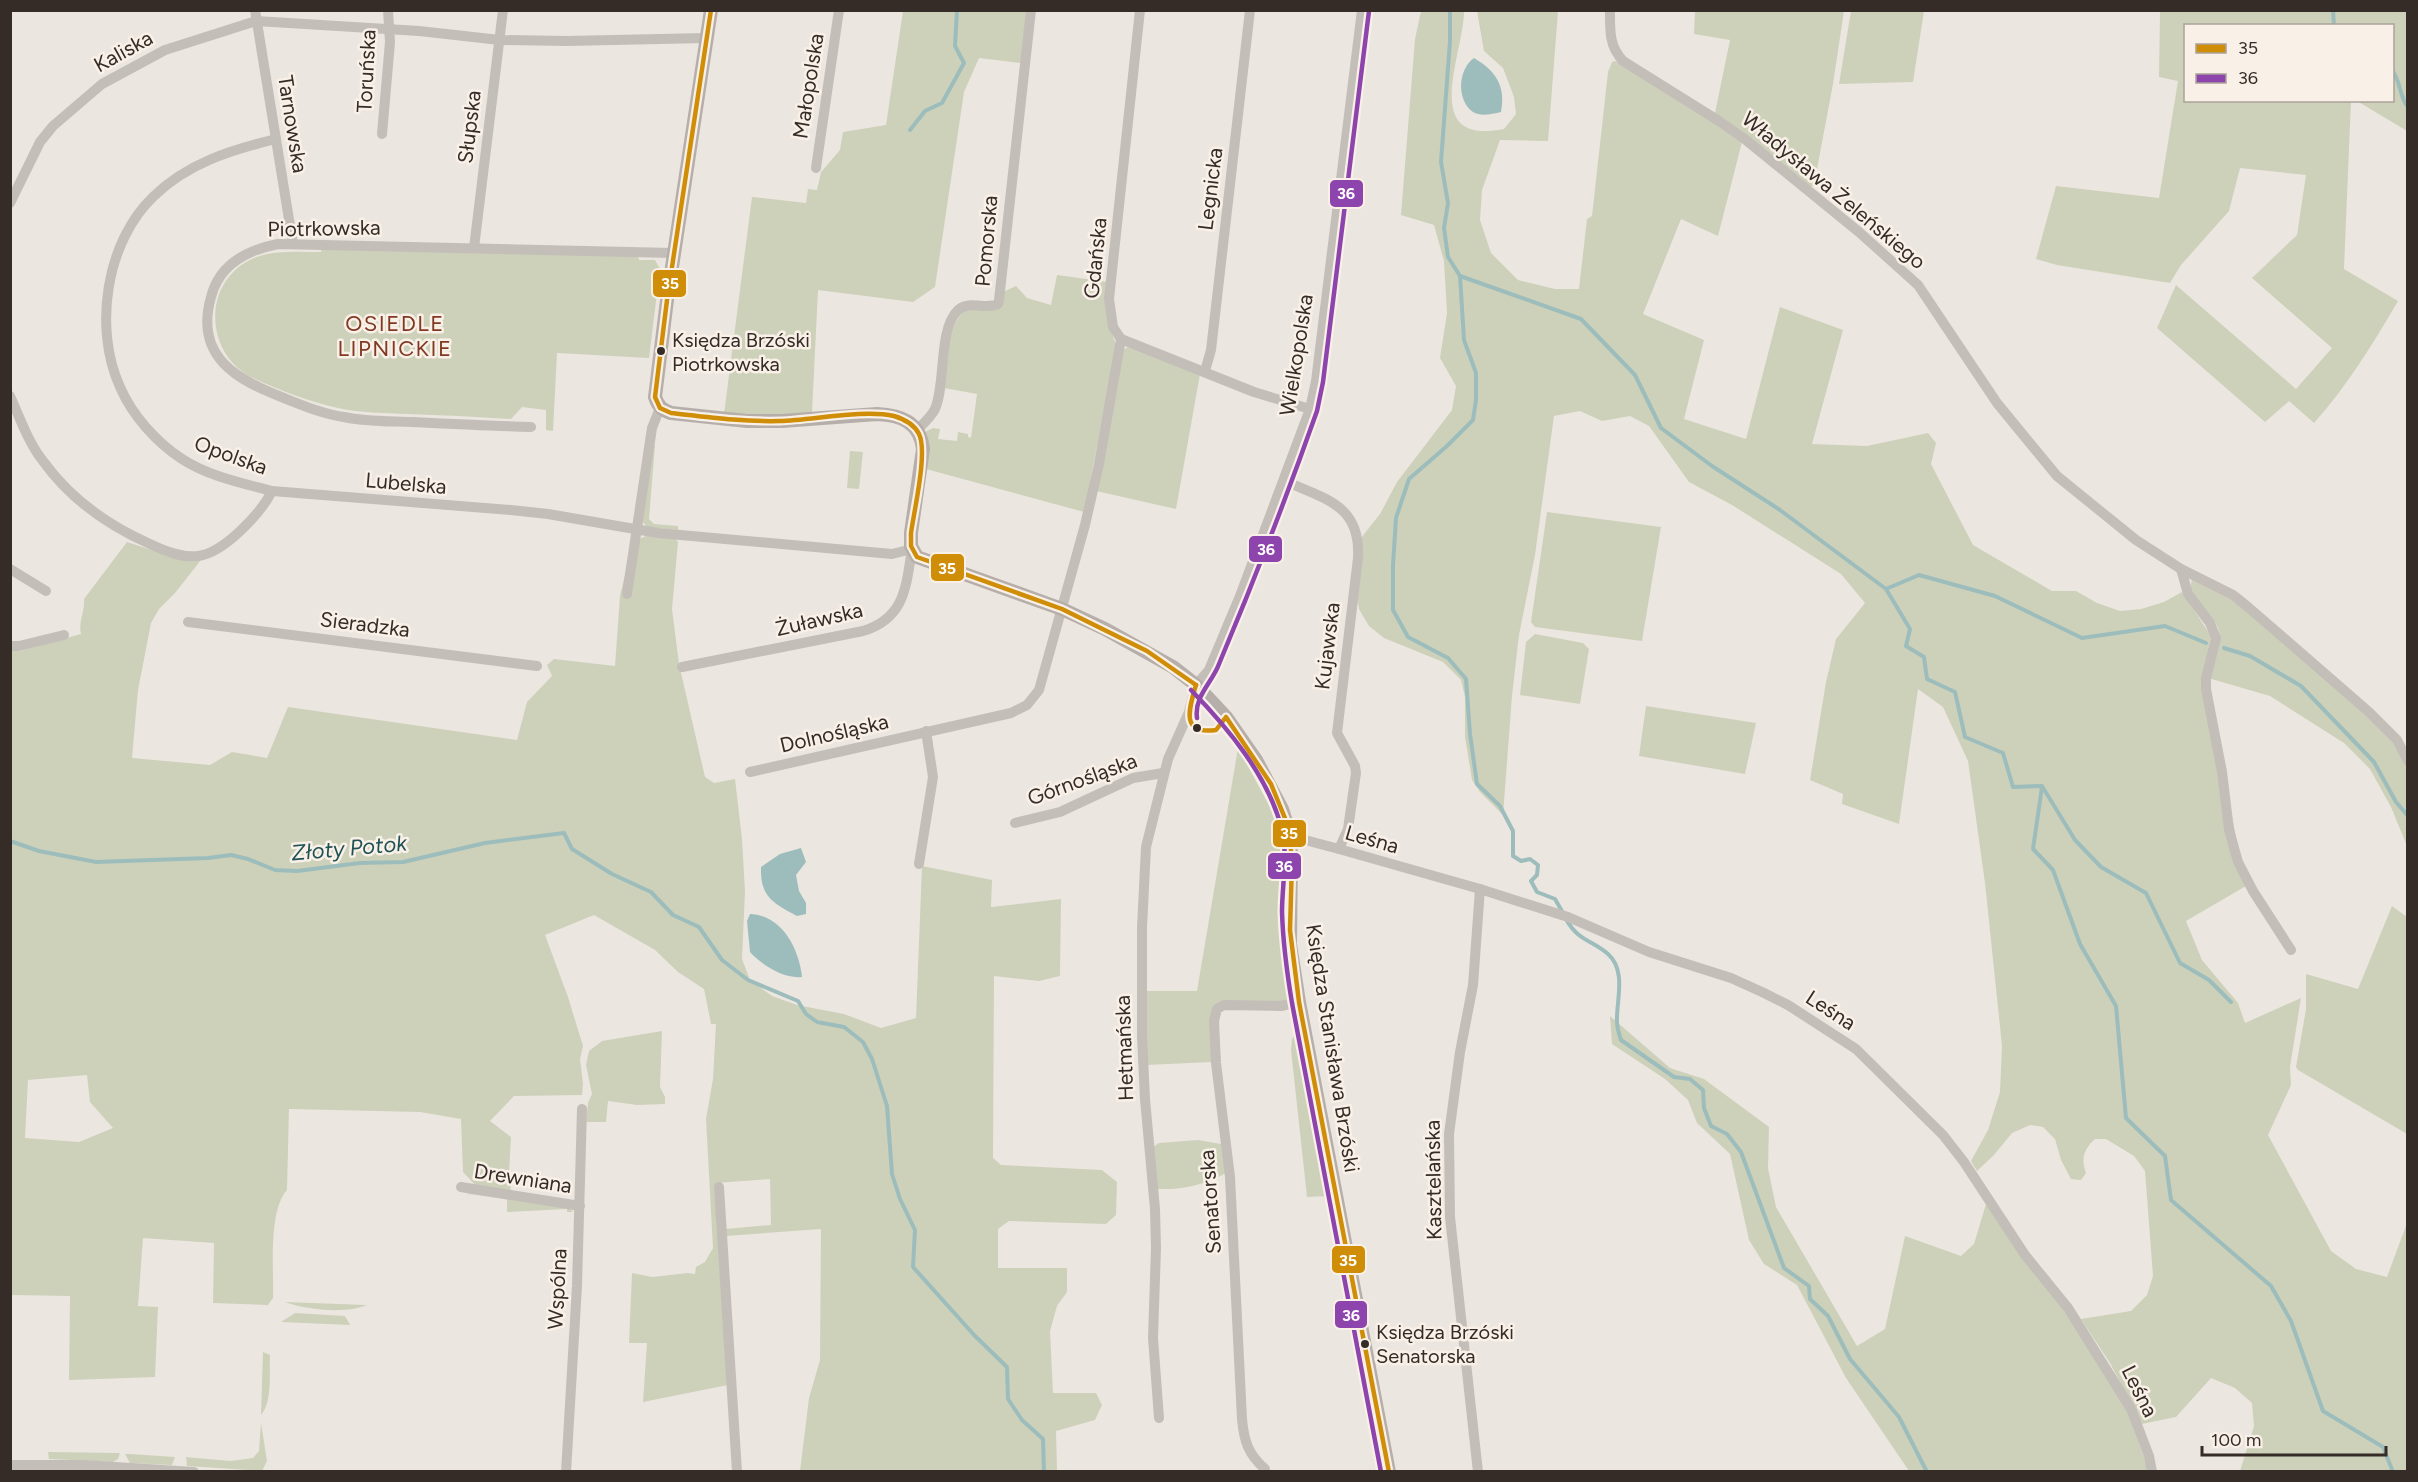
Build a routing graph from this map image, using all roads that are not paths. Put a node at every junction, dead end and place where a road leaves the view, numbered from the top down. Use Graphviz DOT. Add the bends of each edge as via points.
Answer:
graph roads {
  1 [pos="388,10"];
  2 [pos="503,10"];
  3 [pos="711,10"];
  4 [pos="840,10"];
  5 [pos="1031,10"];
  6 [pos="1140,10"];
  7 [pos="1250,10"];
  8 [pos="1362,10"];
  9 [pos="1610,10"];
  10 [pos="255,16"];
  11 [pos="390,30"];
  12 [pos="706,38"];
  13 [pos="500,40"];
  14 [pos="382,134"];
  15 [pos="276,139"];
  16 [pos="816,168"];
  17 [pos="10,203"];
  18 [pos="293,244"];
  19 [pos="474,248"];
  20 [pos="674,253"];
  21 [pos="1121,339"];
  22 [pos="1205,371"];
  23 [pos="10,396"];
  24 [pos="660,408"];
  25 [pos="1310,409"];
  26 [pos="531,427"];
  27 [pos="917,430"];
  28 [pos="1285,481"];
  29 [pos="272,491"];
  30 [pos="636,529"];
  31 [pos="912,549"];
  32 [pos="2181,568"];
  33 [pos="10,569"];
  34 [pos="46,591"];
  35 [pos="627,594"];
  36 [pos="1062,609"];
  37 [pos="188,622"];
  38 [pos="64,635"];
  39 [pos="10,646"];
  40 [pos="537,666"];
  41 [pos="682,667"];
  42 [pos="1196,685"];
  43 [pos="926,731"];
  44 [pos="2408,761"];
  45 [pos="750,772"];
  46 [pos="1163,774"];
  47 [pos="1015,823"];
  48 [pos="1290,840"];
  49 [pos="1339,849"];
  50 [pos="919,864"];
  51 [pos="1480,889"];
  52 [pos="2291,950"];
  53 [pos="1299,1002"];
  54 [pos="582,1109"];
  55 [pos="461,1187"];
  56 [pos="719,1187"];
  57 [pos="580,1206"];
  58 [pos="1159,1418"];
  59 [pos="10,1465"];
  60 [pos="85,1468"];
  61 [pos="1265,1469"];
  62 [pos="194,1472"];
  63 [pos="566,1472"];
  64 [pos="737,1472"];
  65 [pos="1389,1472"];
  66 [pos="1478,1472"];
  67 [pos="2152,1472"];
  1 -- 11 [label="street, Toruńska"];
  2 -- 13 [label="street, Słupska"];
  3 -- 12 [label="street"];
  4 -- 16 [label="street, Małopolska"];
  5 -- 27 [label="street, Pomorska" via="998,304 966,306 953,317 938,401 931,416"];
  6 -- 21 [label="street, Gdańska" via="1109,299 1113,327"];
  7 -- 22 [label="street, Legnicka" via="1211,350"];
  8 -- 25 [label="street, Wielkopolska"];
  9 -- 32 [label="street, Władysława Żeleńskiego" via="1611,42 1623,62 1746,140 1892,261 1923,292 1997,403 2057,476 2136,540"];
  10 -- 11 [label="street, Kaliska"];
  10 -- 15 [label="street, Tarnowska"];
  10 -- 17 [label="street, Kaliska" via="165,50 102,84 40,142"];
  11 -- 13 [label="street, Kaliska"];
  11 -- 14 [label="street, Toruńska"];
  12 -- 13 [label="street, Kaliska"];
  12 -- 20 [label="street"];
  13 -- 19 [label="street, Słupska"];
  15 -- 18 [label="street, Tarnowska"];
  15 -- 29 [label="street, Opolska" via="219,155 191,168 154,196 133,220 118,250 107,310 112,367 144,425 183,460"];
  18 -- 19 [label="street, Piotrkowska"];
  18 -- 26 [label="street, Piotrkowska" via="247,253 233,262 213,290 207,326 220,360 231,373 301,405 345,418"];
  19 -- 20 [label="street, Piotrkowska"];
  20 -- 24 [label="street" via="656,397"];
  21 -- 22 [label="street"];
  21 -- 36 [label="street" via="1090,505"];
  22 -- 25 [label="street" via="1254,392"];
  23 -- 29 [label="street" via="41,460 67,490 105,521 159,548 182,555 200,556 212,551 250,522"];
  24 -- 27 [label="street" via="671,413 747,421 892,415 906,419"];
  24 -- 30 [label="street" via="652,428"];
  25 -- 28 [label="street, Wielkopolska"];
  27 -- 31 [label="street" via="923,449"];
  28 -- 42 [label="street, Wielkopolska" via="1209,670"];
  28 -- 49 [label="street, Kujawska" via="1341,507 1358,538 1337,733 1356,773 1348,829"];
  29 -- 30 [label="street, Lubelska" via="520,511"];
  30 -- 31 [label="street" via="891,554"];
  30 -- 35 [label="street"];
  31 -- 36 [label="street, Księdza Stanisława Brzóski" via="920,559"];
  31 -- 41 [label="street, Żuławska" via="903,597 883,624"];
  32 -- 44 [label="street, Władysława Żeleńskiego" via="2233,595 2321,669 2397,740"];
  32 -- 52 [label="street" via="2188,594 2216,638 2206,688 2229,830 2238,862"];
  33 -- 34 [label="street"];
  36 -- 42 [label="street, Księdza Stanisława Brzóski" via="1147,651"];
  36 -- 43 [label="street, Dolnośląska" via="1039,690 1027,705"];
  37 -- 40 [label="street, Sieradzka"];
  38 -- 39 [label="street"];
  42 -- 46 [label="street, Hetmańska"];
  42 -- 48 [label="street, Księdza Stanisława Brzóski" via="1226,717 1256,760 1282,809"];
  43 -- 45 [label="street, Dolnośląska"];
  43 -- 50 [label="street" via="933,777"];
  46 -- 47 [label="street, Górnośląska" via="1133,778 1060,812"];
  46 -- 58 [label="street, Hetmańska" via="1146,847 1142,928 1145,1099 1155,1209 1153,1338"];
  48 -- 49 [label="street, Leśna"];
  48 -- 53 [label="street, Księdza Stanisława Brzóski" via="1290,944"];
  49 -- 51 [label="street, Leśna"];
  51 -- 66 [label="street, Kasztelańska" via="1473,985 1449,1134 1450,1217"];
  51 -- 67 [label="street, Leśna" via="1555,913 1691,967 1731,978 1818,1024 1864,1057 1943,1135 2025,1255 2068,1308 2131,1409"];
  53 -- 61 [label="street, Senatorska" via="1281,1006 1224,1005 1217,1009 1214,1021 1230,1177 1242,1419 1250,1454"];
  53 -- 65 [label="street, Księdza Stanisława Brzóski"];
  54 -- 57 [label="street, Wspólna"];
  55 -- 57 [label="street, Drewniana"];
  56 -- 64 [label="street"];
  57 -- 63 [label="street, Wspólna"];
  59 -- 60 [label="street"];
  60 -- 62 [label="street"];
}
